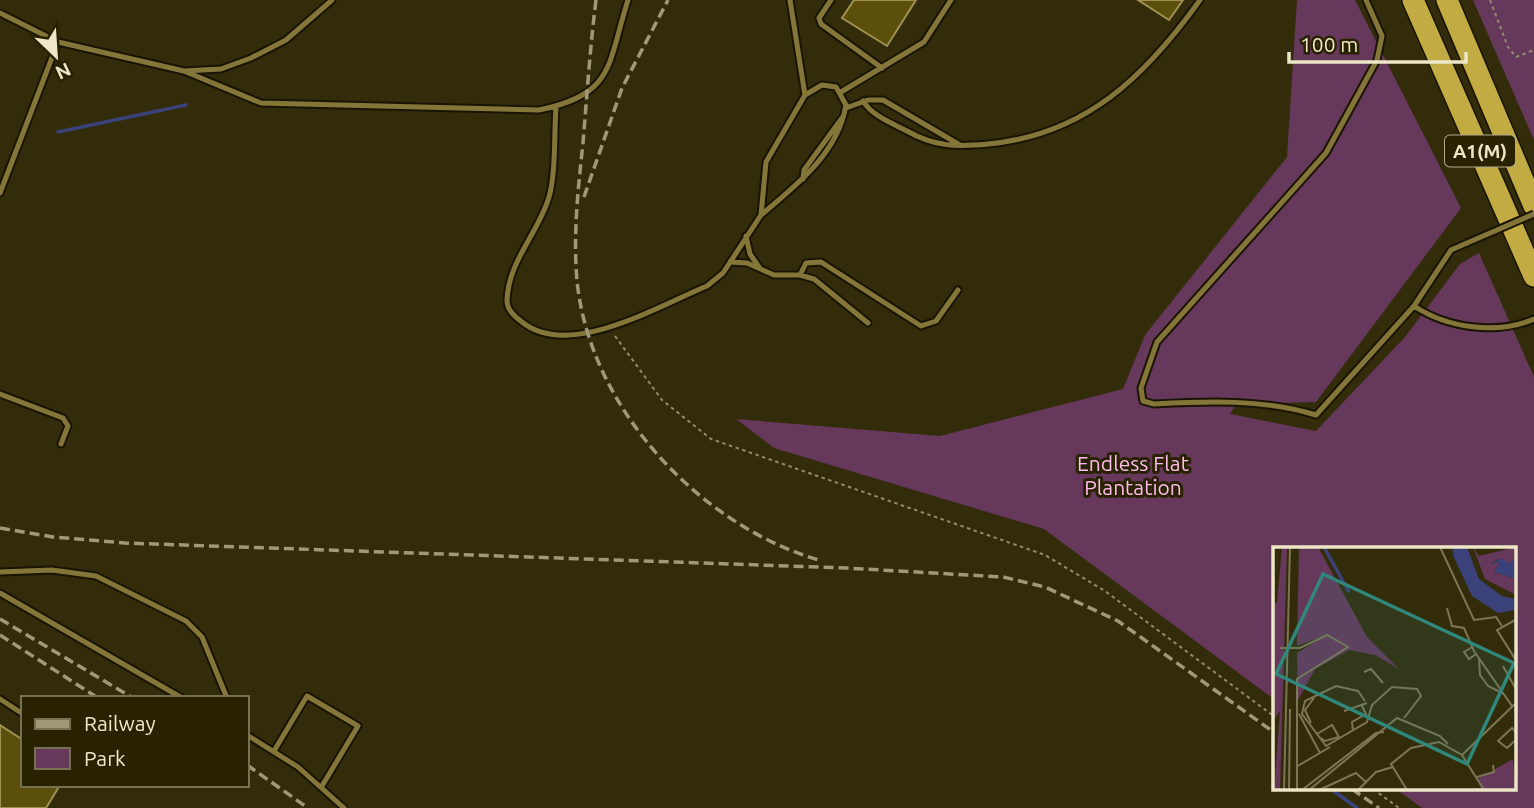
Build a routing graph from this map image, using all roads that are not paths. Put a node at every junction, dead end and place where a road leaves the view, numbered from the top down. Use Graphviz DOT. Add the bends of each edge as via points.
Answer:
graph roads {
  1 [pos="332,0"];
  2 [pos="628,0"];
  3 [pos="789,0"];
  4 [pos="831,0"];
  5 [pos="951,0"];
  6 [pos="1200,0"];
  7 [pos="1366,0"];
  8 [pos="1413,0"];
  9 [pos="1447,0"];
  10 [pos="0,13"];
  11 [pos="58,42"];
  12 [pos="881,68"];
  13 [pos="184,71"];
  14 [pos="841,92"];
  15 [pos="805,95"];
  16 [pos="863,101"];
  17 [pos="556,107"];
  18 [pos="846,107"];
  19 [pos="963,146"];
  20 [pos="0,193"];
  21 [pos="1534,206"];
  22 [pos="1534,214"];
  23 [pos="761,215"];
  24 [pos="746,236"];
  25 [pos="730,262"];
  26 [pos="759,267"];
  27 [pos="800,275"];
  28 [pos="1534,276"];
  29 [pos="958,290"];
  30 [pos="1414,306"];
  31 [pos="1534,319"];
  32 [pos="867,323"];
  33 [pos="0,394"];
  34 [pos="61,444"];
  35 [pos="0,572"];
  36 [pos="0,593"];
  37 [pos="179,696"];
  38 [pos="226,696"];
  39 [pos="0,699"];
  40 [pos="21,713"];
  41 [pos="248,736"];
  42 [pos="274,751"];
  43 [pos="322,786"];
  44 [pos="344,808"];
  1 -- 13 [label="lane" via="286,40 251,58 221,69"];
  2 -- 17 [label="lane" via="597,87"];
  3 -- 15 [label="lane"];
  4 -- 12 [label="lane" via="819,18 821,24"];
  5 -- 12 [label="lane" via="924,43"];
  6 -- 19 [label="lane" via="1160,51 1100,106 1044,135"];
  7 -- 30 [label="lane" via="1382,36 1377,60 1339,130 1326,153 1157,342 1141,388 1143,401 1287,406 1316,415"];
  8 -- 28 [label="highway, A1(M)"];
  9 -- 21 [label="highway, A1(M)"];
  10 -- 11 [label="lane"];
  11 -- 13 [label="lane"];
  11 -- 20 [label="lane"];
  12 -- 14 [label="lane"];
  13 -- 17 [label="lane" via="261,103"];
  14 -- 15 [label="lane" via="822,85"];
  14 -- 18 [label="lane"];
  15 -- 23 [label="lane" via="766,162"];
  16 -- 18 [label="lane"];
  16 -- 19 [label="lane" via="886,101"];
  16 -- 19 [label="lane" via="870,110 923,141 942,147"];
  17 -- 25 [label="lane" via="549,197 514,265 507,303 513,315 530,329 557,337 590,334 707,286"];
  18 -- 23 [label="lane" via="841,128 802,180"];
  22 -- 30 [label="lane, bridge" via="1451,250"];
  23 -- 24 [label="lane"];
  24 -- 25 [label="lane"];
  24 -- 26 [label="lane"];
  25 -- 26 [label="lane"];
  26 -- 27 [label="lane" via="774,275"];
  27 -- 29 [label="lane" via="806,263 821,262 921,326 936,321"];
  27 -- 32 [label="lane" via="814,279"];
  30 -- 31 [label="lane" via="1432,318 1459,324 1507,329"];
  33 -- 34 [label="lane" via="63,418 68,426"];
  35 -- 38 [label="lane" via="52,570 96,576 186,621 202,637"];
  36 -- 37 [label="lane"];
  39 -- 40 [label="lane"];
  41 -- 42 [label="lane"];
  42 -- 43 [label="lane"];
  42 -- 43 [label="lane" via="307,696 358,726"];
  43 -- 44 [label="lane"];
}
